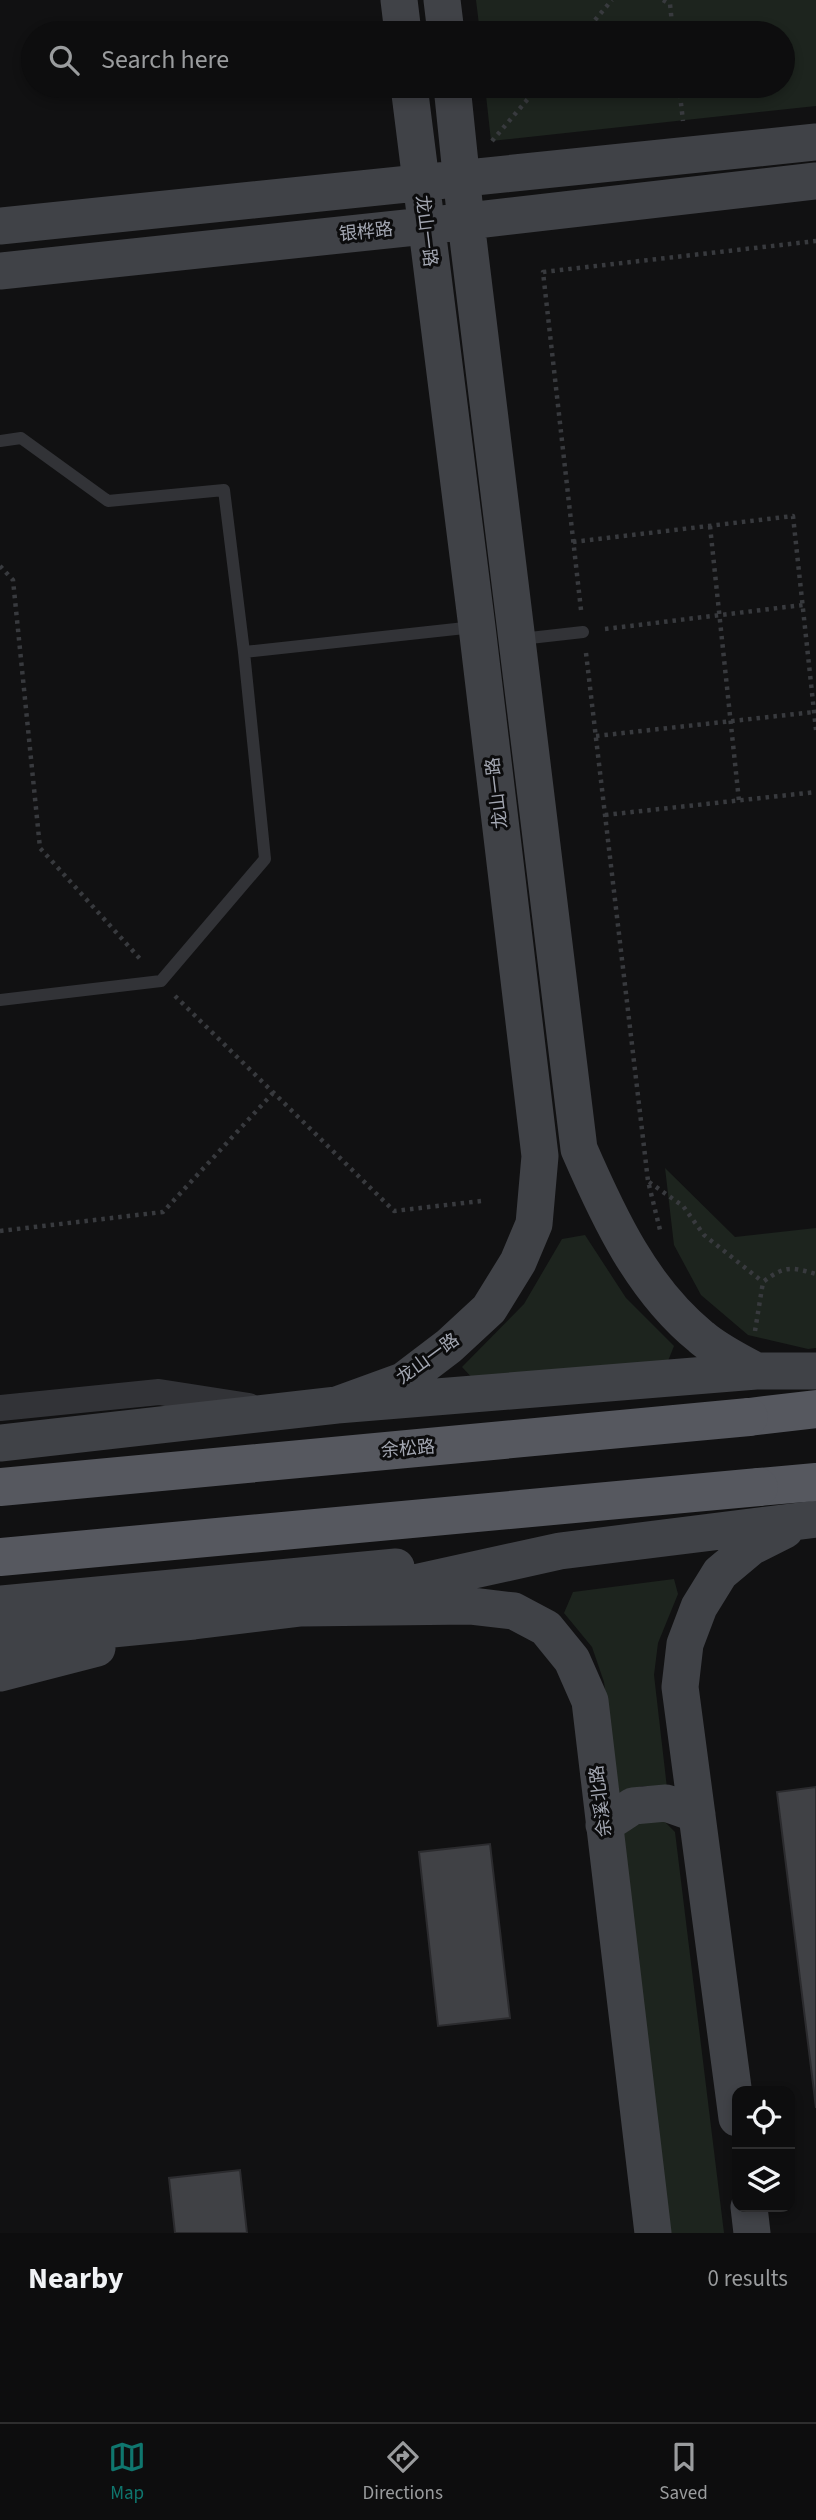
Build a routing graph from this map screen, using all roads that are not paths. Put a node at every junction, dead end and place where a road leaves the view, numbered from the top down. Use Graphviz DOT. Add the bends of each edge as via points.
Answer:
graph roads {
  1 [pos="399,0"];
  2 [pos="442,0"];
  3 [pos="401,21"];
  4 [pos="445,21"];
  5 [pos="410,98"];
  6 [pos="453,98"];
  7 [pos="816,142"];
  8 [pos="462,179"];
  9 [pos="816,181"];
  10 [pos="420,183"];
  11 [pos="466,222"];
  12 [pos="0,226"];
  13 [pos="425,226"];
  14 [pos="0,271"];
  15 [pos="0,441"];
  16 [pos="477,627"];
  17 [pos="583,632"];
  18 [pos="517,640"];
  19 [pos="244,652"];
  20 [pos="0,1000"];
  21 [pos="756,1371"];
  22 [pos="816,1371"];
  23 [pos="337,1405"];
  24 [pos="0,1408"];
  25 [pos="816,1409"];
  26 [pos="282,1411"];
  27 [pos="0,1443"];
  28 [pos="816,1482"];
  29 [pos="0,1488"];
  30 [pos="809,1520"];
  31 [pos="0,1556"];
  32 [pos="302,1592"];
  33 [pos="0,1604"];
  34 [pos="194,1621"];
  35 [pos="7,1639"];
  36 [pos="0,1673"];
  37 [pos="697,1814"];
  38 [pos="604,1825"];
  39 [pos="733,2086"];
  40 [pos="750,2212"];
  41 [pos="653,2233"];
  42 [pos="752,2233"];
  1 -- 3 [label="main road"];
  2 -- 4 [label="main road"];
  5 -- 10 [label="main road, 龙山一路"];
  6 -- 8 [label="main road"];
  7 -- 8 [label="main road"];
  8 -- 10 [label="main road"];
  8 -- 11 [label="main road"];
  9 -- 11 [label="main road, 银桦路"];
  10 -- 12 [label="main road"];
  10 -- 13 [label="main road, 龙山一路"];
  11 -- 13 [label="main road, 银桦路"];
  11 -- 18 [label="main road"];
  13 -- 14 [label="main road, 银桦路"];
  13 -- 16 [label="main road, 龙山一路"];
  15 -- 19 [label="lane" via="21,438 107,501 224,490"];
  16 -- 19 [label="lane"];
  16 -- 23 [label="main road, 龙山一路" via="540,1156 534,1224 518,1262 489,1309 449,1346 403,1381"];
  17 -- 18 [label="lane"];
  18 -- 21 [label="main road" via="579,1149 605,1208 650,1284 701,1338"];
  19 -- 20 [label="lane" via="265,859 161,981"];
  21 -- 22 [label="main road"];
  21 -- 23 [label="main road"];
  23 -- 26 [label="main road"];
  24 -- 26 [label="street" via="159,1392"];
  25 -- 29 [label="highway, 余松路, bridge"];
  26 -- 27 [label="main road"];
  28 -- 31 [label="highway, bridge"];
  30 -- 32 [label="main road" via="560,1551"];
  30 -- 37 [label="main road" via="751,1547 720,1573 699,1607 685,1644 680,1687"];
  32 -- 33 [label="main road"];
  32 -- 34 [label="main road"];
  32 -- 38 [label="main road, 余溪北路" via="514,1611 546,1628 572,1660 590,1701"];
  34 -- 35 [label="main road"];
  34 -- 36 [label="main road"];
  37 -- 38 [label="main road" via="666,1802 634,1805"];
  37 -- 39 [label="main road"];
  38 -- 41 [label="main road, 余溪北路"];
  40 -- 42 [label="main road"];
}
